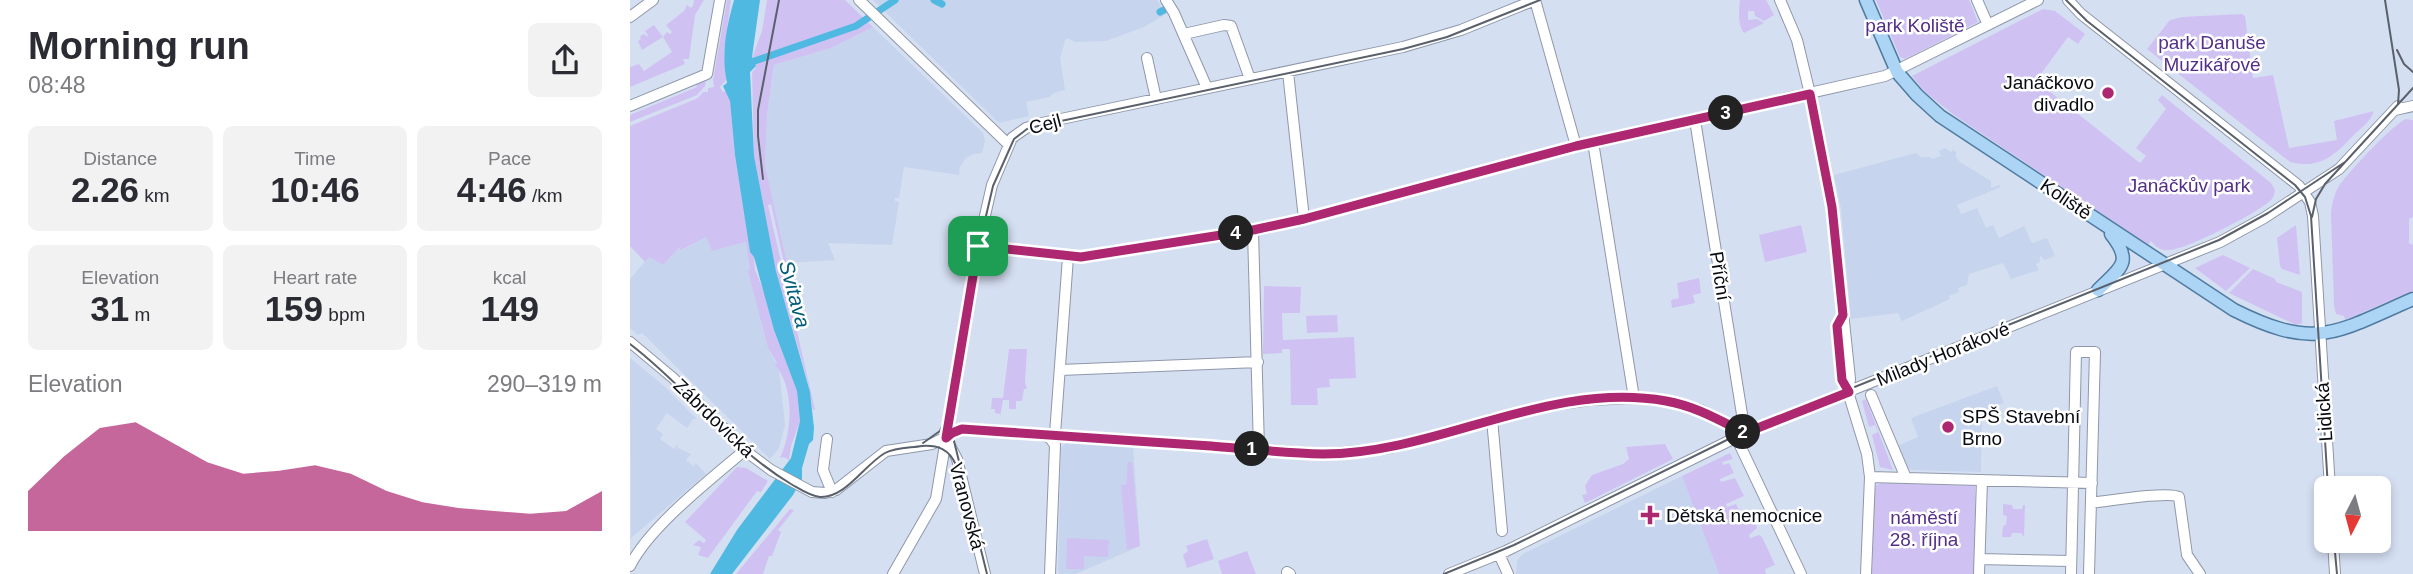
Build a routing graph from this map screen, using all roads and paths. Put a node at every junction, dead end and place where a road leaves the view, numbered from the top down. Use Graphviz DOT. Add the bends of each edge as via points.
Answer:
graph roads {
  1 [pos="653,0"];
  2 [pos="720,0"];
  3 [pos="859,0"];
  4 [pos="1166,0"];
  5 [pos="1535,0"];
  6 [pos="1780,0"];
  7 [pos="1866,0"];
  8 [pos="1978,0"];
  9 [pos="2038,0"];
  10 [pos="2068,0"];
  11 [pos="630,17"];
  12 [pos="1989,25"];
  13 [pos="1184,34"];
  14 [pos="1147,58"];
  15 [pos="1288,72"];
  16 [pos="1898,72"];
  17 [pos="1250,79"];
  18 [pos="1207,88"];
  19 [pos="1810,94"];
  20 [pos="1156,99"];
  21 [pos="630,106"];
  22 [pos="2413,106"];
  23 [pos="1695,120"];
  24 [pos="1593,142"];
  25 [pos="1008,144"];
  26 [pos="1576,146"];
  27 [pos="2304,192"];
  28 [pos="1304,219"];
  29 [pos="2103,224"];
  30 [pos="1253,230"];
  31 [pos="978,246"];
  32 [pos="1068,257"];
  33 [pos="2163,265"];
  34 [pos="2098,290"];
  35 [pos="2413,299"];
  36 [pos="2319,335"];
  37 [pos="630,342"];
  38 [pos="1258,362"];
  39 [pos="1060,370"];
  40 [pos="1849,392"];
  41 [pos="1871,396"];
  42 [pos="1634,398"];
  43 [pos="1492,419"];
  44 [pos="1040,434"];
  45 [pos="1055,434"];
  46 [pos="1740,435"];
  47 [pos="946,438"];
  48 [pos="827,439"];
  49 [pos="1259,449"];
  50 [pos="745,450"];
  51 [pos="2329,476"];
  52 [pos="1870,477"];
  53 [pos="1906,478"];
  54 [pos="1982,480"];
  55 [pos="2073,482"];
  56 [pos="2092,483"];
  57 [pos="832,492"];
  58 [pos="2091,503"];
  59 [pos="1502,531"];
  60 [pos="633,550"];
  61 [pos="2334,553"];
  62 [pos="1499,554"];
  63 [pos="1980,559"];
  64 [pos="2071,561"];
  65 [pos="630,566"];
  66 [pos="1473,570"];
  67 [pos="893,574"];
  68 [pos="985,574"];
  69 [pos="1050,574"];
  70 [pos="1449,574"];
  71 [pos="1508,574"];
  72 [pos="1801,574"];
  73 [pos="1866,574"];
  74 [pos="1979,574"];
  75 [pos="2071,574"];
  76 [pos="2090,574"];
  77 [pos="2200,574"];
  78 [pos="2335,574"];
  1 -- 11 [label="street"];
  2 -- 21 [label="street" via="707,74"];
  3 -- 25 [label="street"];
  4 -- 13 [label="street"];
  5 -- 15 [label="street, Cejl" via="1447,35"];
  5 -- 26 [label="street"];
  6 -- 19 [label="street" via="1794,32"];
  7 -- 16 [label="main road, Koliště"];
  8 -- 12 [label="street"];
  9 -- 12 [label="street"];
  10 -- 27 [label="street"];
  12 -- 16 [label="street"];
  13 -- 17 [label="street" via="1228,25"];
  13 -- 18 [label="street"];
  14 -- 20 [label="street"];
  15 -- 17 [label="street, Cejl"];
  15 -- 28 [label="street"];
  16 -- 19 [label="street"];
  16 -- 29 [label="main road, Koliště" via="1940,116"];
  17 -- 18 [label="street, Cejl"];
  18 -- 20 [label="street, Cejl"];
  19 -- 23 [label="street"];
  19 -- 40 [label="street" via="1832,207"];
  20 -- 25 [label="street, Cejl" via="1042,123 1017,133"];
  22 -- 27 [label="street, Milady Horákové" via="2396,108 2342,167"];
  23 -- 24 [label="street"];
  23 -- 46 [label="street, Příční"];
  24 -- 26 [label="street"];
  24 -- 42 [label="street"];
  25 -- 31 [label="street, Cejl" via="992,185"];
  26 -- 28 [label="street"];
  27 -- 33 [label="street, Milady Horákové" via="2238,232"];
  27 -- 36 [label="street, Lidická" via="2313,216"];
  28 -- 30 [label="street"];
  29 -- 33 [label="main road, Koliště"];
  29 -- 34 [label="main road" via="2123,249 2123,259"];
  30 -- 32 [label="street"];
  30 -- 38 [label="street"];
  31 -- 32 [label="street"];
  31 -- 47 [label="street, Cejl"];
  32 -- 39 [label="street"];
  33 -- 34 [label="street, Milady Horákové"];
  33 -- 36 [label="main road, Koliště" via="2252,319 2290,332"];
  34 -- 40 [label="street, Milady Horákové"];
  35 -- 36 [label="main road"];
  36 -- 51 [label="street, Lidická"];
  37 -- 50 [label="street, Zábrdovická"];
  38 -- 39 [label="street"];
  38 -- 49 [label="street"];
  39 -- 45 [label="street"];
  40 -- 46 [label="street, Milady Horákové"];
  40 -- 52 [label="street"];
  41 -- 53 [label="street"];
  42 -- 43 [label="street" via="1541,407"];
  42 -- 46 [label="street" via="1701,410"];
  43 -- 49 [label="street" via="1390,448 1324,454"];
  43 -- 59 [label="street"];
  44 -- 45 [label="street"];
  44 -- 47 [label="street" via="962,429"];
  44 -- 69 [label="street" via="1055,445"];
  45 -- 49 [label="street"];
  46 -- 62 [label="street, Milady Horákové"];
  46 -- 72 [label="street, Příční"];
  47 -- 57 [label="street" via="886,451"];
  47 -- 67 [label="street, Cejl" via="935,503"];
  47 -- 68 [label="street, Vranovská" via="957,459"];
  48 -- 57 [label="street" via="822,471"];
  50 -- 57 [label="street, Zábrdovická" via="802,488"];
  50 -- 60 [label="street"];
  52 -- 53 [label="street"];
  52 -- 73 [label="street"];
  53 -- 54 [label="street"];
  54 -- 55 [label="street"];
  54 -- 63 [label="street"];
  55 -- 56 [label="street"];
  55 -- 56 [label="street" via="2076,352 2095,352"];
  55 -- 64 [label="street"];
  56 -- 58 [label="street"];
  58 -- 76 [label="street"];
  58 -- 77 [label="street" via="2179,497 2187,555"];
  60 -- 65 [label="street"];
  61 -- 78 [label="street"];
  62 -- 66 [label="street, Milady Horákové"];
  62 -- 71 [label="street"];
  63 -- 64 [label="street"];
  63 -- 74 [label="street"];
  64 -- 75 [label="street"];
  66 -- 70 [label="street, Milady Horákové"];
}
